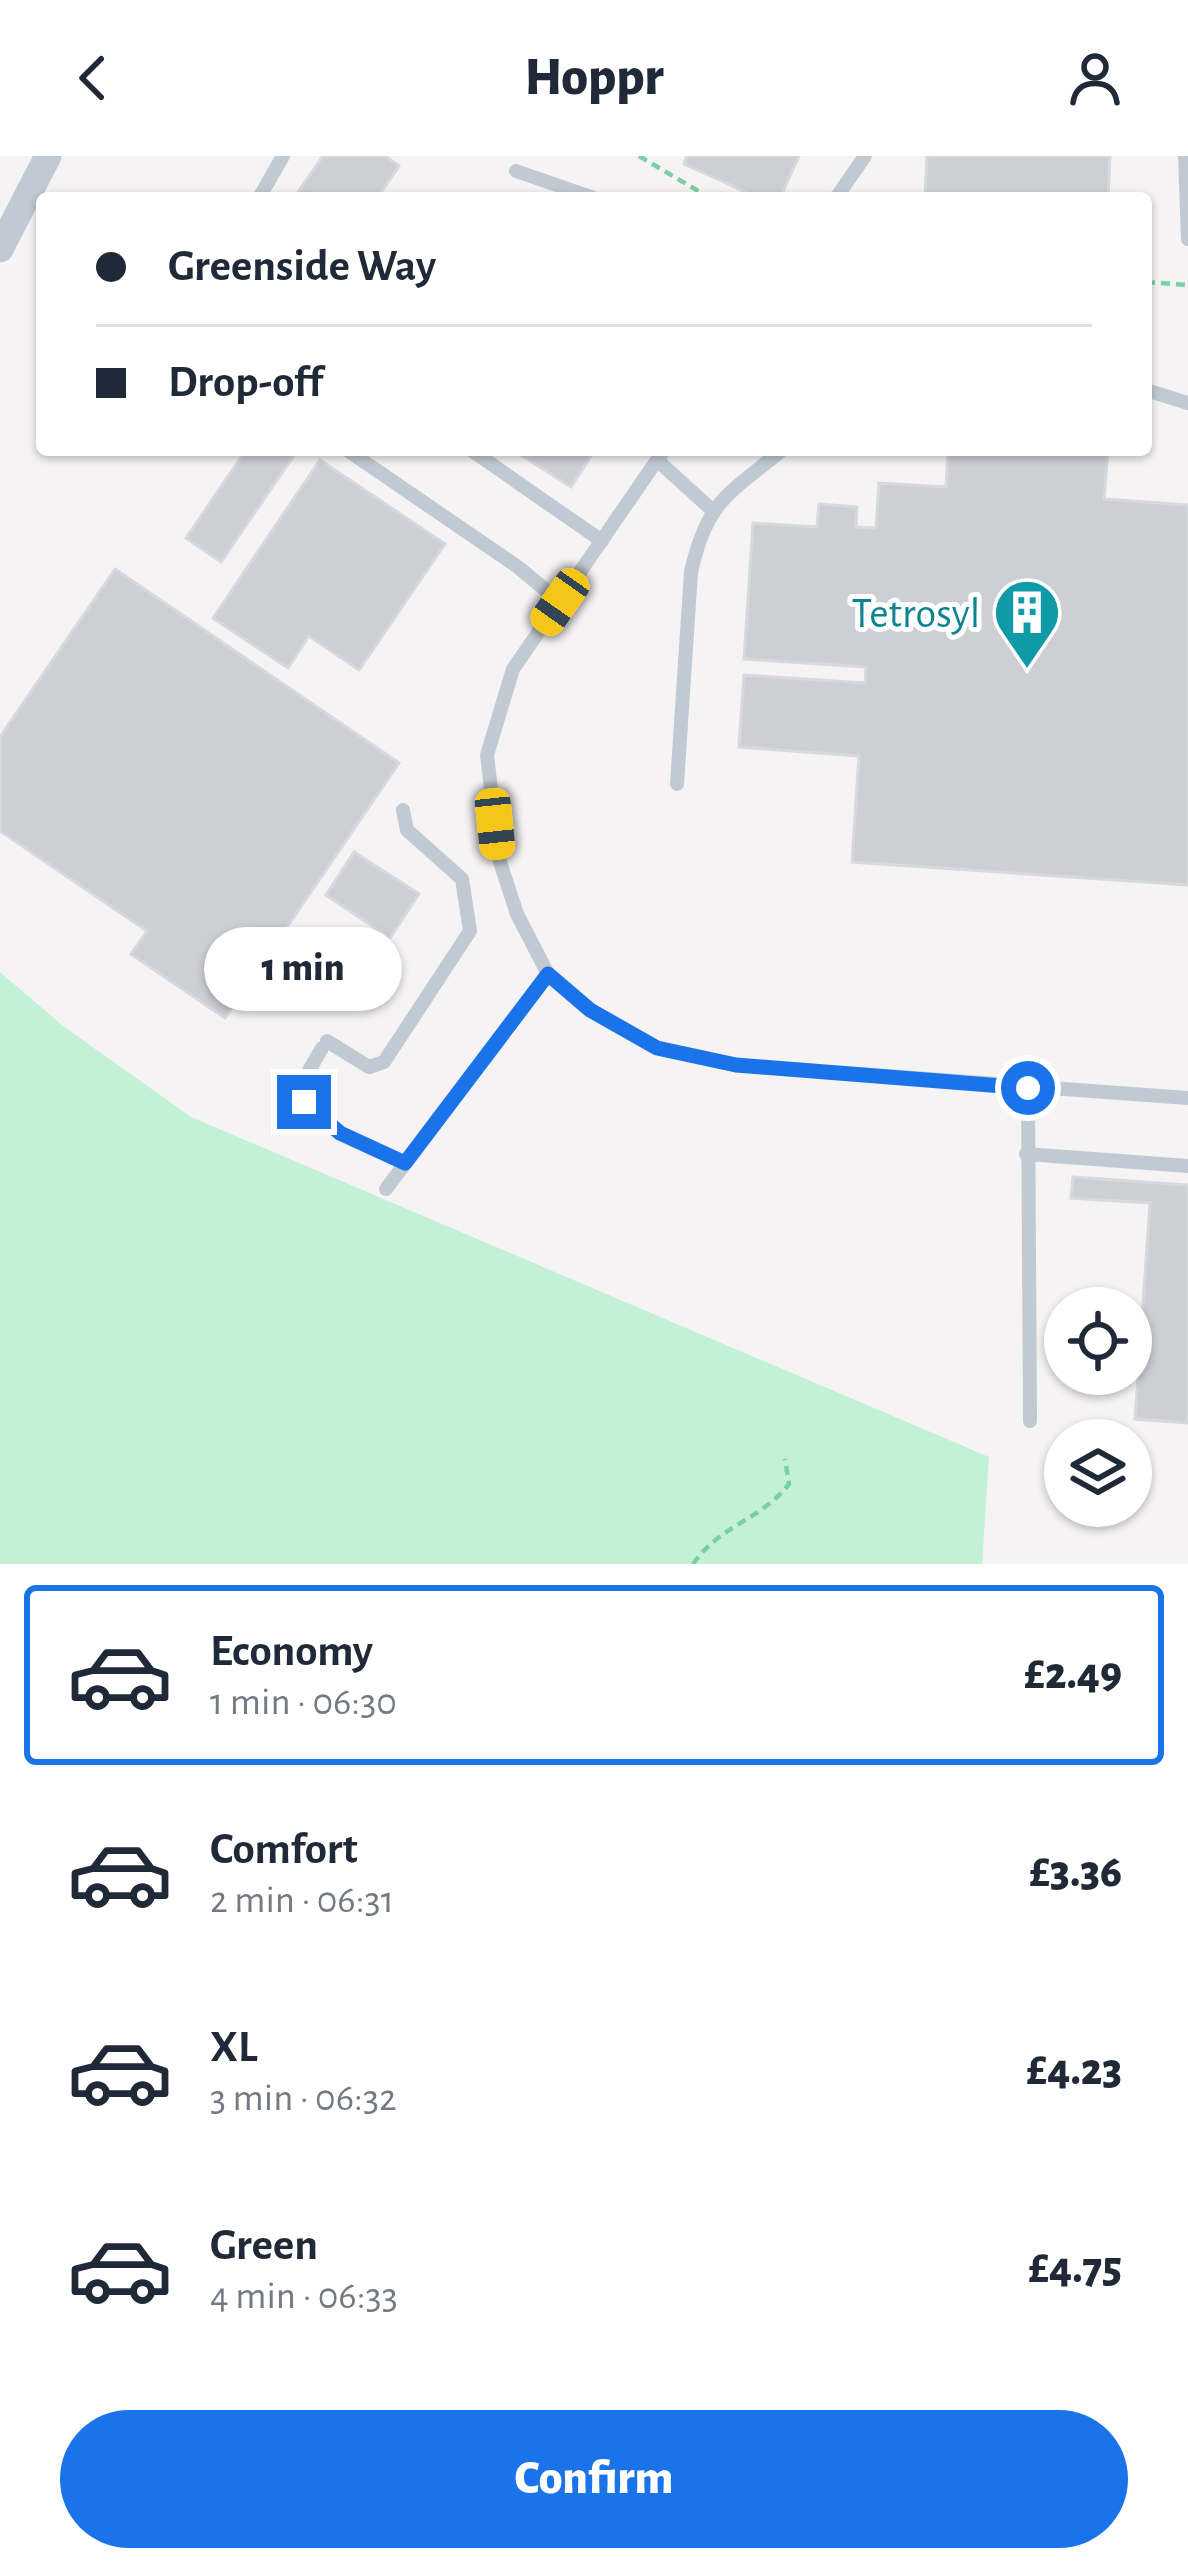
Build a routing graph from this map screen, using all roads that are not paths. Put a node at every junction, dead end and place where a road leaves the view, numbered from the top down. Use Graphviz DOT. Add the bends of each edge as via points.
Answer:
graph roads {
  1 [pos="48,156"];
  2 [pos="283,156"];
  3 [pos="865,156"];
  4 [pos="1185,156"];
  5 [pos="516,171"];
  6 [pos="262,192"];
  7 [pos="577,192"];
  8 [pos="840,192"];
  9 [pos="1188,239"];
  10 [pos="0,249"];
  11 [pos="1152,392"];
  12 [pos="1188,403"];
  13 [pos="356,456"];
  14 [pos="480,456"];
  15 [pos="660,456"];
  16 [pos="662,456"];
  17 [pos="775,456"];
  18 [pos="711,509"];
  19 [pos="602,541"];
  20 [pos="560,602"];
  21 [pos="677,784"];
  22 [pos="404,811"];
  23 [pos="548,974"];
  24 [pos="1028,1088"];
  25 [pos="1188,1098"];
  26 [pos="1027,1154"];
  27 [pos="405,1163"];
  28 [pos="1188,1166"];
  29 [pos="386,1189"];
  30 [pos="1030,1421"];
  1 -- 10 [label="street"];
  2 -- 6 [label="lane"];
  3 -- 8 [label="lane"];
  4 -- 9 [label="lane"];
  5 -- 7 [label="lane"];
  11 -- 12 [label="lane"];
  13 -- 20 [label="lane"];
  14 -- 19 [label="lane"];
  15 -- 19 [label="lane"];
  16 -- 18 [label="lane"];
  17 -- 18 [label="lane"];
  18 -- 21 [label="lane" via="691,572"];
  19 -- 20 [label="lane"];
  20 -- 23 [label="lane" via="513,670 487,755 499,859"];
  22 -- 27 [label="lane" via="407,830 462,879 470,931 384,1062 369,1066 324,1044 307,1074 304,1102 340,1133"];
  23 -- 24 [label="lane" via="590,1010 657,1048 736,1065"];
  23 -- 27 [label="lane"];
  24 -- 25 [label="lane"];
  24 -- 26 [label="lane"];
  26 -- 28 [label="lane"];
  26 -- 30 [label="lane"];
  27 -- 29 [label="lane"];
}
